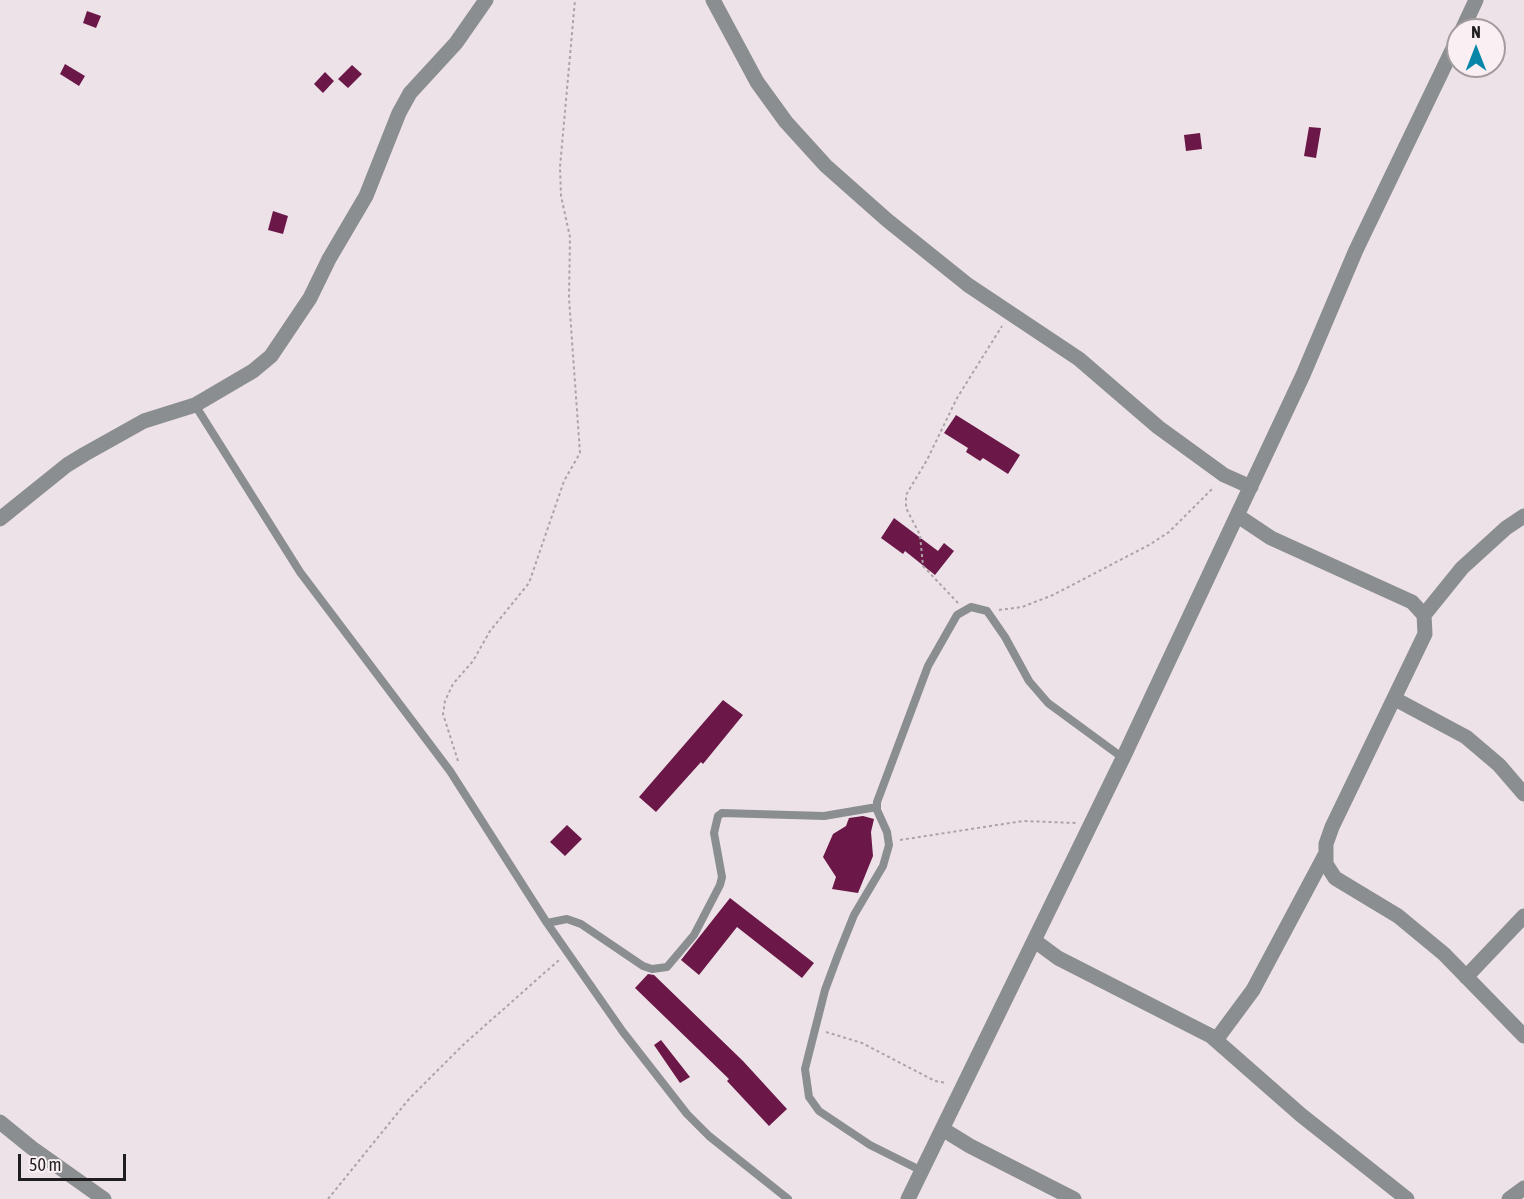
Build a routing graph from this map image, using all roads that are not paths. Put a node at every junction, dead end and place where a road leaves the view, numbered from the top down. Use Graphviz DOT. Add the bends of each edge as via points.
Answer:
graph roads {
  1 [pos="486,0"];
  2 [pos="713,0"];
  3 [pos="1476,0"];
  4 [pos="1468,18"];
  5 [pos="1446,63"];
  6 [pos="195,405"];
  7 [pos="1251,487"];
  8 [pos="1238,516"];
  9 [pos="1524,516"];
  10 [pos="0,519"];
  11 [pos="1424,615"];
  12 [pos="1395,699"];
  13 [pos="1123,758"];
  14 [pos="1524,794"];
  15 [pos="877,807"];
  16 [pos="1325,855"];
  17 [pos="1524,916"];
  18 [pos="547,923"];
  19 [pos="1035,941"];
  20 [pos="1466,977"];
  21 [pos="1524,1036"];
  22 [pos="1216,1040"];
  23 [pos="0,1122"];
  24 [pos="944,1130"];
  25 [pos="922,1172"];
  26 [pos="1524,1188"];
  27 [pos="104,1199"];
  28 [pos="788,1199"];
  29 [pos="908,1199"];
  30 [pos="1074,1199"];
  31 [pos="1407,1199"];
  32 [pos="1509,1199"];
  1 -- 6 [label="street" via="456,43 410,93 366,196 284,339 253,370"];
  2 -- 7 [label="street" via="757,82 826,166 968,285 1078,359 1158,427 1224,475"];
  3 -- 4 [label="street"];
  5 -- 7 [label="street" via="1356,250"];
  6 -- 10 [label="street" via="144,421 85,454"];
  6 -- 18 [label="lane" via="300,572 450,771"];
  7 -- 8 [label="street"];
  8 -- 11 [label="street" via="1271,538 1412,602"];
  8 -- 13 [label="street"];
  9 -- 11 [label="street" via="1462,568"];
  11 -- 12 [label="street" via="1425,634"];
  12 -- 14 [label="street" via="1466,737 1499,765"];
  12 -- 16 [label="street" via="1332,827"];
  13 -- 15 [label="lane" via="1048,703 1029,681 987,611 978,607 963,610 928,666"];
  13 -- 19 [label="street"];
  15 -- 18 [label="lane" via="824,816 718,816 714,832 720,885 694,935 667,967 643,966 581,924 567,919"];
  15 -- 25 [label="lane" via="888,841 883,866 847,930 815,1028 805,1069 806,1085 819,1112"];
  16 -- 20 [label="street" via="1335,878 1398,916"];
  16 -- 22 [label="street" via="1253,990"];
  17 -- 20 [label="street"];
  18 -- 28 [label="lane" via="649,1068 687,1114"];
  19 -- 22 [label="street" via="1058,958"];
  19 -- 24 [label="street"];
  20 -- 21 [label="street"];
  22 -- 31 [label="street" via="1300,1115"];
  23 -- 27 [label="street"];
  24 -- 25 [label="street"];
  24 -- 30 [label="street"];
  25 -- 29 [label="street"];
  26 -- 32 [label="street"];
}
